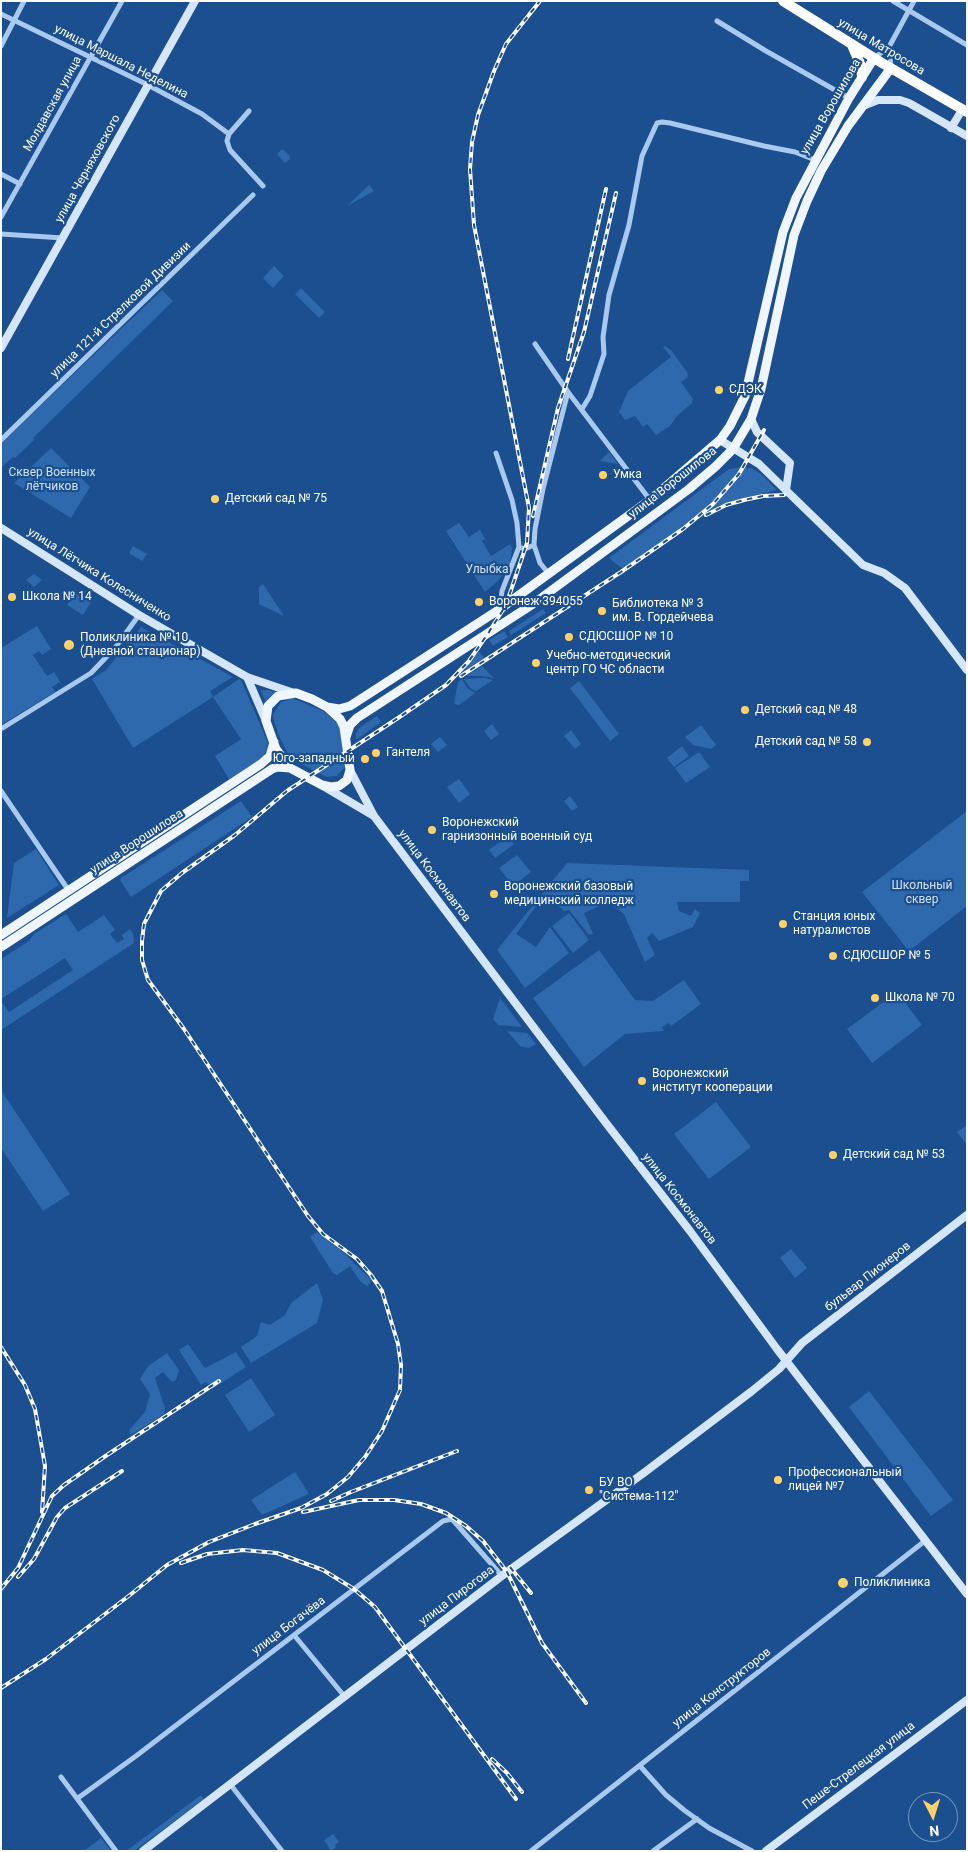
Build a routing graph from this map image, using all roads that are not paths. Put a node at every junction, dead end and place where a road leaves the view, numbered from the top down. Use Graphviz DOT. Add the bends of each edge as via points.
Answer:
graph roads {
  1 [pos="24,1"];
  2 [pos="122,1"];
  3 [pos="195,1"];
  4 [pos="783,1"];
  5 [pos="893,1"];
  6 [pos="914,1"];
  7 [pos="908,11"];
  8 [pos="1,14"];
  9 [pos="14,20"];
  10 [pos="717,20"];
  11 [pos="851,44"];
  12 [pos="967,45"];
  13 [pos="1,46"];
  14 [pos="889,47"];
  15 [pos="90,56"];
  16 [pos="874,58"];
  17 [pos="891,68"];
  18 [pos="862,77"];
  19 [pos="148,85"];
  20 [pos="849,98"];
  21 [pos="863,106"];
  22 [pos="249,111"];
  23 [pos="964,111"];
  24 [pos="951,128"];
  25 [pos="229,134"];
  26 [pos="967,136"];
  27 [pos="815,160"];
  28 [pos="1,174"];
  29 [pos="20,184"];
  30 [pos="263,186"];
  31 [pos="253,195"];
  32 [pos="1,217"];
  33 [pos="1,234"];
  34 [pos="63,238"];
  35 [pos="535,344"];
  36 [pos="1,348"];
  37 [pos="568,392"];
  38 [pos="582,409"];
  39 [pos="751,419"];
  40 [pos="1,440"];
  41 [pos="720,440"];
  42 [pos="733,449"];
  43 [pos="496,453"];
  44 [pos="786,490"];
  45 [pos="650,500"];
  46 [pos="1,528"];
  47 [pos="534,546"];
  48 [pos="519,547"];
  49 [pos="549,574"];
  50 [pos="500,609"];
  51 [pos="139,615"];
  52 [pos="967,670"];
  53 [pos="247,677"];
  54 [pos="296,693"];
  55 [pos="327,707"];
  56 [pos="266,721"];
  57 [pos="1,729"];
  58 [pos="346,737"];
  59 [pos="274,742"];
  60 [pos="290,768"];
  61 [pos="350,770"];
  62 [pos="322,785"];
  63 [pos="1,791"];
  64 [pos="374,816"];
  65 [pos="69,891"];
  66 [pos="1,935"];
  67 [pos="1,947"];
  68 [pos="967,1216"];
  69 [pos="786,1361"];
  70 [pos="926,1540"];
  71 [pos="502,1576"];
  72 [pos="967,1594"];
  73 [pos="294,1634"];
  74 [pos="345,1697"];
  75 [pos="967,1700"];
  76 [pos="640,1766"];
  77 [pos="61,1777"];
  78 [pos="230,1784"];
  79 [pos="78,1798"];
  80 [pos="697,1819"];
  81 [pos="116,1851"];
  82 [pos="143,1851"];
  83 [pos="282,1851"];
  84 [pos="531,1851"];
  85 [pos="653,1851"];
  86 [pos="752,1851"];
  87 [pos="766,1851"];
  1 -- 9 [label="street"];
  2 -- 15 [label="street, Молдавская улица"];
  3 -- 19 [label="street, улица Черняховского"];
  4 -- 11 [label="highway, улица Матросова"];
  5 -- 7 [label="street"];
  6 -- 7 [label="street, улица Ворошилова"];
  7 -- 12 [label="street"];
  7 -- 14 [label="street, улица Ворошилова"];
  8 -- 9 [label="street, улица Маршала Неделина"];
  9 -- 13 [label="street"];
  9 -- 15 [label="street, улица Маршала Неделина"];
  10 -- 20 [label="street" via="766,52"];
  11 -- 16 [label="highway, улица Матросова"];
  11 -- 18 [label="highway" via="861,66"];
  14 -- 16 [label="street, улица Ворошилова"];
  14 -- 17 [label="street"];
  15 -- 19 [label="street, улица Маршала Неделина"];
  15 -- 29 [label="street, Молдавская улица"];
  16 -- 17 [label="highway, улица Матросова"];
  16 -- 18 [label="main road, улица Ворошилова"];
  17 -- 21 [label="main road, улица Ворошилова"];
  17 -- 23 [label="highway, улица Матросова"];
  18 -- 20 [label="main road, улица Ворошилова"];
  19 -- 25 [label="street, улица Маршала Неделина" via="202,114"];
  19 -- 34 [label="street, улица Черняховского"];
  20 -- 27 [label="main road, улица Ворошилова"];
  21 -- 24 [label="street" via="878,100 900,100"];
  21 -- 39 [label="main road, улица Ворошилова" via="821,171 794,235 761,389"];
  22 -- 25 [label="street"];
  23 -- 24 [label="street"];
  24 -- 26 [label="street"];
  25 -- 30 [label="street" via="230,150"];
  27 -- 38 [label="street" via="795,152 670,123 657,123 642,156 629,225 609,295 604,354 590,396"];
  27 -- 41 [label="main road, улица Ворошилова" via="783,232 745,396"];
  28 -- 29 [label="street"];
  29 -- 32 [label="street, Молдавская улица"];
  31 -- 40 [label="street, улица 121-й Стрелковой Дивизии"];
  33 -- 34 [label="street"];
  34 -- 36 [label="street, улица Черняховского"];
  35 -- 37 [label="street"];
  37 -- 38 [label="street"];
  37 -- 47 [label="street" via="543,489"];
  38 -- 45 [label="street"];
  39 -- 42 [label="main road, улица Ворошилова"];
  39 -- 44 [label="street" via="757,432 790,463"];
  41 -- 42 [label="street"];
  41 -- 45 [label="main road, улица Ворошилова"];
  42 -- 44 [label="street" via="758,464"];
  42 -- 58 [label="main road, улица Ворошилова" via="689,489 534,604 357,718 350,725"];
  43 -- 48 [label="street" via="512,500"];
  44 -- 52 [label="street" via="863,565 884,573 905,588"];
  45 -- 49 [label="main road, улица Ворошилова"];
  46 -- 51 [label="street, улица Лётчика Колесниченко"];
  47 -- 48 [label="street"];
  47 -- 49 [label="street" via="540,563"];
  48 -- 50 [label="street" via="502,592"];
  49 -- 50 [label="main road, улица Ворошилова"];
  50 -- 55 [label="main road, улица Ворошилова" via="350,706"];
  51 -- 53 [label="street, улица Лётчика Колесниченко"];
  51 -- 57 [label="street" via="115,648 91,673"];
  53 -- 54 [label="street, улица Лётчика Колесниченко"];
  53 -- 56 [label="street"];
  54 -- 55 [label="main road"];
  54 -- 56 [label="main road" via="273,700 268,706"];
  55 -- 58 [label="main road" via="340,719"];
  56 -- 59 [label="main road"];
  58 -- 61 [label="main road"];
  59 -- 60 [label="main road"];
  59 -- 65 [label="main road, улица Ворошилова" via="270,756 261,764"];
  60 -- 62 [label="main road"];
  60 -- 67 [label="main road, улица Ворошилова" via="272,769"];
  61 -- 62 [label="main road" via="339,786"];
  61 -- 64 [label="street, улица Космонавтов"];
  62 -- 64 [label="street, улица Космонавтов"];
  63 -- 65 [label="street"];
  64 -- 69 [label="street, улица Космонавтов"];
  65 -- 66 [label="main road, улица Ворошилова"];
  68 -- 69 [label="street, бульвар Пионеров" via="802,1343"];
  69 -- 70 [label="street, улица Космонавтов"];
  69 -- 71 [label="street, улица Пирогова" via="646,1472"];
  70 -- 72 [label="street, улица Космонавтов"];
  70 -- 76 [label="street, улица Конструкторов"];
  71 -- 73 [label="street, улица Богачёва" via="452,1519 443,1521"];
  71 -- 74 [label="street, улица Пирогова"];
  73 -- 74 [label="street"];
  73 -- 79 [label="street, улица Богачёва"];
  74 -- 78 [label="street, улица Пирогова"];
  75 -- 87 [label="street, Пеше-Стрелецкая улица"];
  76 -- 80 [label="street" via="666,1794"];
  76 -- 84 [label="street, улица Конструкторов"];
  77 -- 79 [label="street"];
  78 -- 82 [label="street, улица Пирогова"];
  78 -- 83 [label="street"];
  79 -- 81 [label="street"];
  80 -- 85 [label="street"];
  80 -- 86 [label="street"];
}
